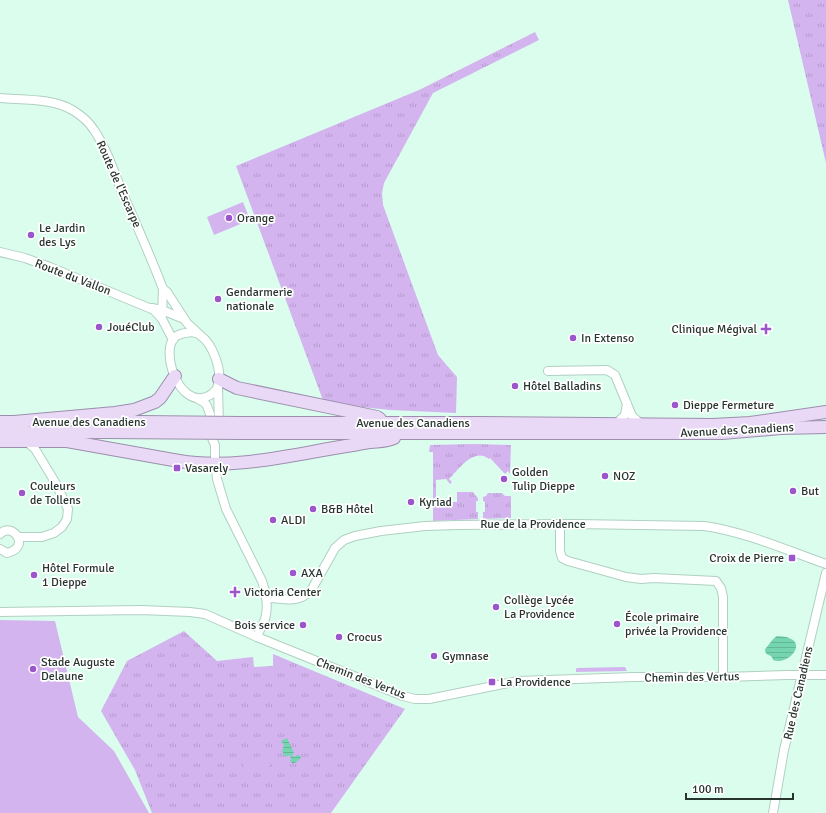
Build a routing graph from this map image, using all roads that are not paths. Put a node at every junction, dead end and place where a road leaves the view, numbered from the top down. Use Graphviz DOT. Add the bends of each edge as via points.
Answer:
graph roads {
  1 [pos="0,98"];
  2 [pos="0,252"];
  3 [pos="163,290"];
  4 [pos="146,306"];
  5 [pos="162,310"];
  6 [pos="162,319"];
  7 [pos="184,320"];
  8 [pos="201,336"];
  9 [pos="173,340"];
  10 [pos="548,370"];
  11 [pos="175,376"];
  12 [pos="219,383"];
  13 [pos="198,399"];
  14 [pos="628,404"];
  15 [pos="826,412"];
  16 [pos="0,422"];
  17 [pos="14,422"];
  18 [pos="384,423"];
  19 [pos="616,424"];
  20 [pos="641,424"];
  21 [pos="826,427"];
  22 [pos="241,428"];
  23 [pos="0,432"];
  24 [pos="406,434"];
  25 [pos="0,441"];
  26 [pos="26,441"];
  27 [pos="215,445"];
  28 [pos="216,464"];
  29 [pos="560,524"];
  30 [pos="0,534"];
  31 [pos="18,537"];
  32 [pos="0,550"];
  33 [pos="826,564"];
  34 [pos="826,573"];
  35 [pos="267,598"];
  36 [pos="0,612"];
  37 [pos="257,637"];
  38 [pos="802,674"];
  39 [pos="826,675"];
  40 [pos="723,677"];
  41 [pos="774,813"];
  1 -- 3 [label="street, Route de l'Escarpe" via="58,104 75,111 90,124 103,144"];
  2 -- 4 [label="street, Route du Vallon" via="50,267"];
  3 -- 5 [label="street, Route de l'Escarpe"];
  3 -- 7 [label="street, Route de l'Escarpe" via="167,292"];
  4 -- 5 [label="street"];
  4 -- 6 [label="street"];
  5 -- 6 [label="street, Route de l'Escarpe"];
  5 -- 7 [label="street"];
  6 -- 9 [label="street"];
  7 -- 8 [label="street, Route de l'Escarpe"];
  8 -- 9 [label="street" via="187,332"];
  8 -- 12 [label="street" via="212,348 216,358"];
  9 -- 11 [label="street" via="170,344 170,357"];
  10 -- 14 [label="street" via="607,370 614,375"];
  11 -- 13 [label="street" via="184,391"];
  11 -- 17 [label="main road" via="160,398 134,410"];
  12 -- 13 [label="street" via="210,395"];
  12 -- 18 [label="main road" via="377,416"];
  12 -- 27 [label="street" via="219,437"];
  13 -- 27 [label="street" via="205,403 210,414"];
  14 -- 19 [label="street" via="625,415"];
  14 -- 20 [label="street" via="632,416"];
  15 -- 20 [label="main road, Avenue des Canadiens" via="750,423"];
  16 -- 17 [label="main road, Avenue des Canadiens"];
  17 -- 22 [label="main road, Avenue des Canadiens, bridge" via="140,422"];
  18 -- 19 [label="main road, Avenue des Canadiens"];
  18 -- 22 [label="main road, Avenue des Canadiens"];
  19 -- 20 [label="main road, Avenue des Canadiens"];
  21 -- 24 [label="main road, Avenue des Canadiens" via="781,428 722,434"];
  22 -- 23 [label="main road, Avenue des Canadiens, bridge"];
  22 -- 24 [label="main road, Avenue des Canadiens"];
  24 -- 28 [label="main road" via="389,440 268,459"];
  25 -- 26 [label="main road"];
  26 -- 28 [label="main road" via="67,441 185,462"];
  26 -- 31 [label="street" via="35,449 68,509 67,519 54,533 42,537"];
  27 -- 28 [label="street"];
  28 -- 35 [label="street" via="217,479 228,513 262,581"];
  29 -- 33 [label="street, Rue de la Providence" via="722,528"];
  29 -- 35 [label="street, Rue de la Providence" via="425,526 355,536 344,540 335,548 308,595 294,600"];
  29 -- 40 [label="street" via="560,551 562,558 568,562 641,579 716,581 723,597"];
  30 -- 31 [label="street" via="10,530"];
  31 -- 32 [label="street" via="20,548 7,553"];
  34 -- 38 [label="street, Rue des Canadiens"];
  35 -- 37 [label="street" via="265,619"];
  36 -- 37 [label="street, Chemin des Vertus" via="190,612 205,614"];
  37 -- 40 [label="street, Chemin des Vertus" via="403,696 422,700 518,681"];
  38 -- 39 [label="street, Chemin des Vertus"];
  38 -- 40 [label="street, Chemin des Vertus"];
  38 -- 41 [label="street, Rue des Canadiens" via="784,750"];
}
